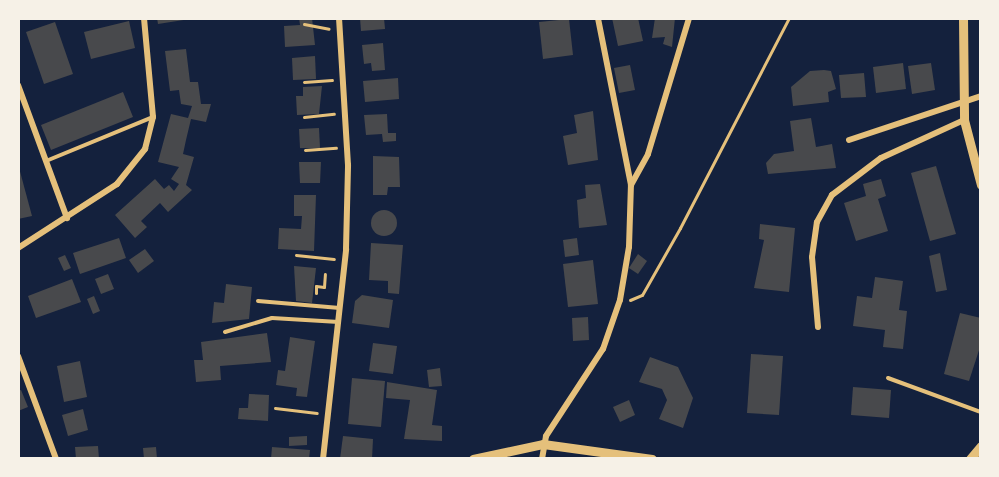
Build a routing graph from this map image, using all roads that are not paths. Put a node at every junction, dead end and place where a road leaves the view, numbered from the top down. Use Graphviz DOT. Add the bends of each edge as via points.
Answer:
graph roads {
  1 [pos="144,18"];
  2 [pos="339,18"];
  3 [pos="598,18"];
  4 [pos="689,18"];
  5 [pos="963,18"];
  6 [pos="18,85"];
  7 [pos="981,96"];
  8 [pos="962,99"];
  9 [pos="153,117"];
  10 [pos="964,120"];
  11 [pos="849,140"];
  12 [pos="46,161"];
  13 [pos="981,185"];
  14 [pos="631,186"];
  15 [pos="67,218"];
  16 [pos="18,248"];
  17 [pos="258,301"];
  18 [pos="340,308"];
  19 [pos="339,322"];
  20 [pos="818,327"];
  21 [pos="225,332"];
  22 [pos="18,356"];
  23 [pos="888,378"];
  24 [pos="981,412"];
  25 [pos="543,444"];
  26 [pos="981,446"];
  27 [pos="56,459"];
  28 [pos="323,459"];
  29 [pos="473,459"];
  30 [pos="542,459"];
  31 [pos="652,459"];
  32 [pos="970,459"];
  1 -- 9 [label="street"];
  2 -- 18 [label="street" via="347,148"];
  3 -- 14 [label="street"];
  4 -- 14 [label="street" via="648,154"];
  5 -- 8 [label="street"];
  6 -- 12 [label="street"];
  7 -- 8 [label="street"];
  8 -- 10 [label="street"];
  8 -- 11 [label="street"];
  9 -- 12 [label="lane"];
  9 -- 15 [label="street" via="145,149 117,184"];
  10 -- 13 [label="street"];
  10 -- 20 [label="street" via="881,158 832,195 817,222 812,256"];
  12 -- 15 [label="street"];
  14 -- 25 [label="street" via="620,300 603,349"];
  15 -- 16 [label="street"];
  17 -- 18 [label="lane"];
  18 -- 19 [label="street"];
  19 -- 21 [label="lane" via="272,318"];
  19 -- 28 [label="street"];
  22 -- 27 [label="street"];
  23 -- 24 [label="lane"];
  25 -- 29 [label="street"];
  25 -- 30 [label="street"];
  25 -- 31 [label="street"];
  26 -- 32 [label="street"];
}
